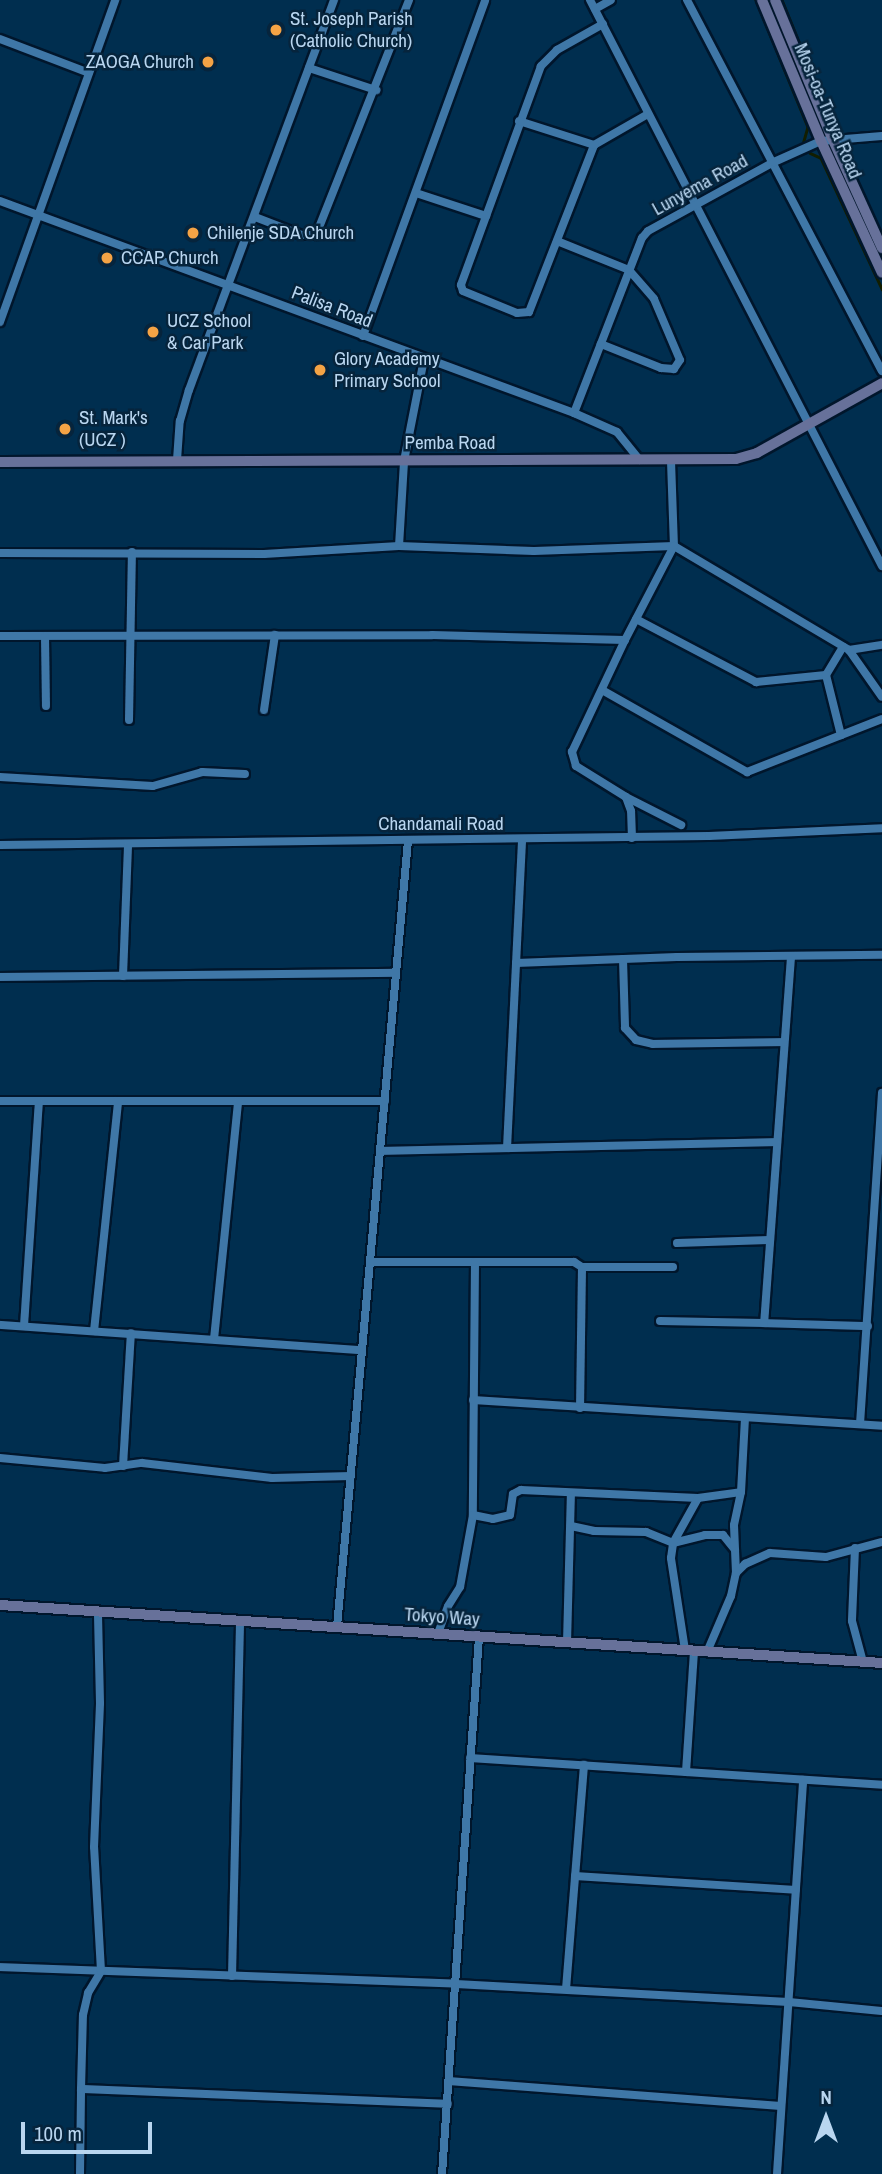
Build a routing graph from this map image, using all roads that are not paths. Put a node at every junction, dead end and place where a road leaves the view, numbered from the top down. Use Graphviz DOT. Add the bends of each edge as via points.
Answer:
graph roads {
  1 [pos="115,0"];
  2 [pos="334,0"];
  3 [pos="409,0"];
  4 [pos="485,0"];
  5 [pos="590,0"];
  6 [pos="611,0"];
  7 [pos="687,0"];
  8 [pos="762,0"];
  9 [pos="775,0"];
  10 [pos="595,9"];
  11 [pos="603,24"];
  12 [pos="0,39"];
  13 [pos="309,68"];
  14 [pos="89,73"];
  15 [pos="376,90"];
  16 [pos="648,114"];
  17 [pos="519,121"];
  18 [pos="882,136"];
  19 [pos="827,140"];
  20 [pos="594,145"];
  21 [pos="774,162"];
  22 [pos="416,193"];
  23 [pos="0,201"];
  24 [pos="696,207"];
  25 [pos="38,215"];
  26 [pos="486,216"];
  27 [pos="255,217"];
  28 [pos="557,241"];
  29 [pos="882,248"];
  30 [pos="629,270"];
  31 [pos="882,273"];
  32 [pos="229,285"];
  33 [pos="0,286"];
  34 [pos="10,290"];
  35 [pos="0,323"];
  36 [pos="363,336"];
  37 [pos="601,345"];
  38 [pos="425,359"];
  39 [pos="882,372"];
  40 [pos="882,383"];
  41 [pos="574,413"];
  42 [pos="808,426"];
  43 [pos="177,460"];
  44 [pos="640,460"];
  45 [pos="404,461"];
  46 [pos="671,461"];
  47 [pos="0,462"];
  48 [pos="674,545"];
  49 [pos="399,546"];
  50 [pos="132,552"];
  51 [pos="0,553"];
  52 [pos="882,566"];
  53 [pos="636,619"];
  54 [pos="275,635"];
  55 [pos="0,636"];
  56 [pos="45,636"];
  57 [pos="131,636"];
  58 [pos="625,640"];
  59 [pos="882,645"];
  60 [pos="846,648"];
  61 [pos="826,675"];
  62 [pos="602,690"];
  63 [pos="882,697"];
  64 [pos="46,706"];
  65 [pos="264,710"];
  66 [pos="882,719"];
  67 [pos="129,720"];
  68 [pos="841,735"];
  69 [pos="246,774"];
  70 [pos="0,777"];
  71 [pos="626,797"];
  72 [pos="681,825"];
  73 [pos="882,828"];
  74 [pos="632,838"];
  75 [pos="522,840"];
  76 [pos="408,841"];
  77 [pos="0,845"];
  78 [pos="128,845"];
  79 [pos="882,955"];
  80 [pos="791,957"];
  81 [pos="623,959"];
  82 [pos="516,963"];
  83 [pos="397,973"];
  84 [pos="123,976"];
  85 [pos="0,977"];
  86 [pos="785,1042"];
  87 [pos="882,1093"];
  88 [pos="0,1101"];
  89 [pos="39,1101"];
  90 [pos="118,1101"];
  91 [pos="385,1101"];
  92 [pos="238,1102"];
  93 [pos="776,1142"];
  94 [pos="507,1148"];
  95 [pos="880,1150"];
  96 [pos="382,1151"];
  97 [pos="769,1240"];
  98 [pos="677,1243"];
  99 [pos="371,1262"];
  100 [pos="475,1262"];
  101 [pos="582,1267"];
  102 [pos="673,1267"];
  103 [pos="660,1321"];
  104 [pos="764,1322"];
  105 [pos="0,1325"];
  106 [pos="24,1326"];
  107 [pos="868,1326"];
  108 [pos="94,1331"];
  109 [pos="131,1333"];
  110 [pos="214,1339"];
  111 [pos="362,1350"];
  112 [pos="474,1400"];
  113 [pos="580,1408"];
  114 [pos="745,1419"];
  115 [pos="860,1424"];
  116 [pos="882,1426"];
  117 [pos="0,1458"];
  118 [pos="123,1466"];
  119 [pos="351,1476"];
  120 [pos="741,1492"];
  121 [pos="571,1493"];
  122 [pos="698,1498"];
  123 [pos="473,1516"];
  124 [pos="571,1526"];
  125 [pos="882,1542"];
  126 [pos="673,1543"];
  127 [pos="855,1549"];
  128 [pos="736,1553"];
  129 [pos="736,1573"];
  130 [pos="0,1605"];
  131 [pos="98,1612"];
  132 [pos="240,1621"];
  133 [pos="337,1628"];
  134 [pos="439,1634"];
  135 [pos="479,1637"];
  136 [pos="567,1643"];
  137 [pos="690,1651"];
  138 [pos="706,1651"];
  139 [pos="863,1662"];
  140 [pos="882,1663"];
  141 [pos="470,1758"];
  142 [pos="584,1765"];
  143 [pos="686,1772"];
  144 [pos="803,1780"];
  145 [pos="882,1785"];
  146 [pos="575,1875"];
  147 [pos="796,1890"];
  148 [pos="0,1967"];
  149 [pos="101,1971"];
  150 [pos="232,1976"];
  151 [pos="456,1984"];
  152 [pos="566,1989"];
  153 [pos="789,2002"];
  154 [pos="882,2011"];
  155 [pos="449,2081"];
  156 [pos="81,2089"];
  157 [pos="448,2104"];
  158 [pos="780,2106"];
  159 [pos="80,2174"];
  160 [pos="442,2174"];
  161 [pos="777,2174"];
  1 -- 14 [label="street"];
  2 -- 13 [label="street"];
  3 -- 15 [label="street"];
  4 -- 22 [label="street"];
  5 -- 10 [label="street"];
  6 -- 10 [label="street"];
  7 -- 21 [label="street"];
  8 -- 19 [label="main road, Mosi-oa-Tunya Road"];
  9 -- 19 [label="main road, Mosi-oa-Tunya Road"];
  10 -- 11 [label="street"];
  11 -- 16 [label="street"];
  11 -- 17 [label="street" via="546,58"];
  12 -- 14 [label="street"];
  13 -- 15 [label="street"];
  13 -- 27 [label="street"];
  14 -- 25 [label="street"];
  15 -- 27 [label="street" via="316,235 302,235"];
  16 -- 20 [label="street"];
  16 -- 24 [label="street"];
  17 -- 20 [label="street"];
  17 -- 26 [label="street"];
  18 -- 19 [label="street"];
  19 -- 21 [label="street, Lunyema Road"];
  19 -- 29 [label="main road, Mosi-oa-Tunya Road"];
  19 -- 31 [label="main road, Mosi-oa-Tunya Road"];
  20 -- 28 [label="street"];
  21 -- 24 [label="street, Lunyema Road"];
  21 -- 39 [label="street"];
  22 -- 26 [label="street"];
  22 -- 36 [label="street"];
  23 -- 25 [label="street, Palisa Road"];
  24 -- 30 [label="street, Lunyema Road" via="648,231"];
  24 -- 42 [label="street"];
  25 -- 32 [label="street, Palisa Road"];
  25 -- 34 [label="street"];
  26 -- 28 [label="street" via="461,288 517,313 529,312 532,307"];
  27 -- 32 [label="street"];
  28 -- 30 [label="street"];
  30 -- 37 [label="street, Lunyema Road"];
  30 -- 37 [label="street" via="654,299 680,360 674,369 661,368"];
  32 -- 36 [label="street, Palisa Road"];
  32 -- 43 [label="street" via="183,406"];
  33 -- 34 [label="street"];
  34 -- 35 [label="street"];
  36 -- 38 [label="street, Palisa Road"];
  37 -- 41 [label="street, Lunyema Road"];
  38 -- 41 [label="street, Palisa Road"];
  38 -- 45 [label="street"];
  40 -- 42 [label="main road, Pemba Road"];
  41 -- 44 [label="street, Palisa Road" via="617,432"];
  42 -- 46 [label="main road, Pemba Road" via="746,456"];
  42 -- 52 [label="street"];
  43 -- 45 [label="main road, Pemba Road"];
  43 -- 47 [label="main road, Pemba Road"];
  44 -- 45 [label="main road, Pemba Road"];
  44 -- 46 [label="main road, Pemba Road"];
  45 -- 49 [label="street"];
  46 -- 48 [label="street"];
  48 -- 49 [label="street" via="534,551"];
  48 -- 53 [label="street"];
  48 -- 60 [label="street"];
  49 -- 50 [label="street" via="264,554"];
  50 -- 51 [label="street"];
  50 -- 57 [label="street"];
  53 -- 58 [label="street"];
  53 -- 61 [label="street" via="756,682"];
  54 -- 57 [label="street"];
  54 -- 58 [label="street"];
  54 -- 65 [label="street"];
  55 -- 56 [label="street"];
  56 -- 57 [label="street"];
  56 -- 64 [label="street"];
  57 -- 67 [label="street"];
  58 -- 62 [label="street"];
  59 -- 60 [label="street"];
  60 -- 61 [label="street"];
  60 -- 63 [label="street"];
  61 -- 68 [label="street"];
  62 -- 68 [label="street" via="747,772"];
  62 -- 71 [label="street" via="572,752 572,761"];
  66 -- 68 [label="street"];
  69 -- 70 [label="street" via="202,772 153,786"];
  71 -- 72 [label="street"];
  71 -- 74 [label="street"];
  73 -- 74 [label="street, Chandamali Road"];
  74 -- 75 [label="street, Chandamali Road"];
  75 -- 76 [label="street, Chandamali Road"];
  75 -- 82 [label="street"];
  76 -- 78 [label="street, Chandamali Road"];
  76 -- 83 [label="street"];
  77 -- 78 [label="street, Chandamali Road"];
  78 -- 84 [label="street"];
  79 -- 80 [label="street"];
  80 -- 81 [label="street"];
  80 -- 86 [label="street"];
  81 -- 82 [label="street"];
  81 -- 86 [label="street" via="625,1028 636,1040 653,1044"];
  82 -- 94 [label="street"];
  83 -- 84 [label="street"];
  83 -- 91 [label="street"];
  84 -- 85 [label="street"];
  86 -- 93 [label="street"];
  87 -- 95 [label="street"];
  88 -- 89 [label="street"];
  89 -- 90 [label="street"];
  89 -- 106 [label="street"];
  90 -- 92 [label="street"];
  90 -- 108 [label="street"];
  91 -- 92 [label="street"];
  91 -- 96 [label="street"];
  92 -- 110 [label="street"];
  93 -- 94 [label="street"];
  93 -- 97 [label="street"];
  94 -- 96 [label="street"];
  95 -- 107 [label="street"];
  96 -- 99 [label="street"];
  97 -- 98 [label="street"];
  97 -- 104 [label="street"];
  99 -- 100 [label="street"];
  99 -- 111 [label="street"];
  100 -- 101 [label="street" via="574,1262"];
  100 -- 112 [label="street"];
  101 -- 102 [label="street"];
  101 -- 113 [label="street"];
  103 -- 104 [label="street"];
  104 -- 107 [label="street"];
  105 -- 106 [label="street"];
  106 -- 108 [label="street"];
  107 -- 115 [label="street"];
  108 -- 109 [label="street"];
  109 -- 110 [label="street"];
  109 -- 118 [label="street"];
  110 -- 111 [label="street"];
  111 -- 119 [label="street"];
  112 -- 113 [label="street"];
  112 -- 123 [label="street"];
  113 -- 114 [label="street"];
  114 -- 115 [label="street"];
  114 -- 120 [label="street"];
  115 -- 116 [label="street"];
  117 -- 118 [label="street"];
  118 -- 119 [label="street" via="281,1478"];
  119 -- 133 [label="street"];
  120 -- 122 [label="street"];
  120 -- 128 [label="street" via="734,1525"];
  121 -- 122 [label="street"];
  121 -- 123 [label="street" via="515,1491 510,1516"];
  121 -- 124 [label="street"];
  122 -- 126 [label="street"];
  123 -- 134 [label="street" via="460,1587"];
  124 -- 126 [label="street" via="646,1532"];
  124 -- 136 [label="street"];
  125 -- 127 [label="street"];
  126 -- 128 [label="street" via="723,1535"];
  126 -- 137 [label="street" via="674,1588"];
  127 -- 129 [label="street" via="826,1557 770,1553"];
  127 -- 139 [label="street" via="852,1621"];
  128 -- 129 [label="street"];
  129 -- 138 [label="street" via="731,1596"];
  130 -- 131 [label="main road, Tokyo Way"];
  131 -- 132 [label="main road, Tokyo Way"];
  131 -- 149 [label="street" via="100,1703 94,1847"];
  132 -- 133 [label="main road, Tokyo Way"];
  132 -- 150 [label="street"];
  133 -- 134 [label="main road, Tokyo Way"];
  134 -- 135 [label="main road, Tokyo Way"];
  135 -- 136 [label="main road, Tokyo Way"];
  135 -- 141 [label="street"];
  136 -- 137 [label="main road, Tokyo Way"];
  137 -- 138 [label="main road, Tokyo Way"];
  137 -- 143 [label="street"];
  138 -- 139 [label="main road, Tokyo Way"];
  139 -- 140 [label="main road, Tokyo Way"];
  141 -- 142 [label="street"];
  141 -- 151 [label="street"];
  142 -- 143 [label="street"];
  142 -- 146 [label="street"];
  143 -- 144 [label="street"];
  144 -- 145 [label="street"];
  144 -- 147 [label="street"];
  146 -- 147 [label="street"];
  146 -- 152 [label="street"];
  147 -- 153 [label="street"];
  148 -- 149 [label="street"];
  149 -- 150 [label="street"];
  149 -- 156 [label="street" via="88,1993 83,2015"];
  150 -- 151 [label="street"];
  151 -- 152 [label="street"];
  151 -- 155 [label="street"];
  152 -- 153 [label="street"];
  153 -- 154 [label="street"];
  153 -- 158 [label="street"];
  155 -- 157 [label="street"];
  155 -- 158 [label="street"];
  156 -- 157 [label="street"];
  156 -- 159 [label="street"];
  157 -- 160 [label="street"];
  158 -- 161 [label="street"];
}
